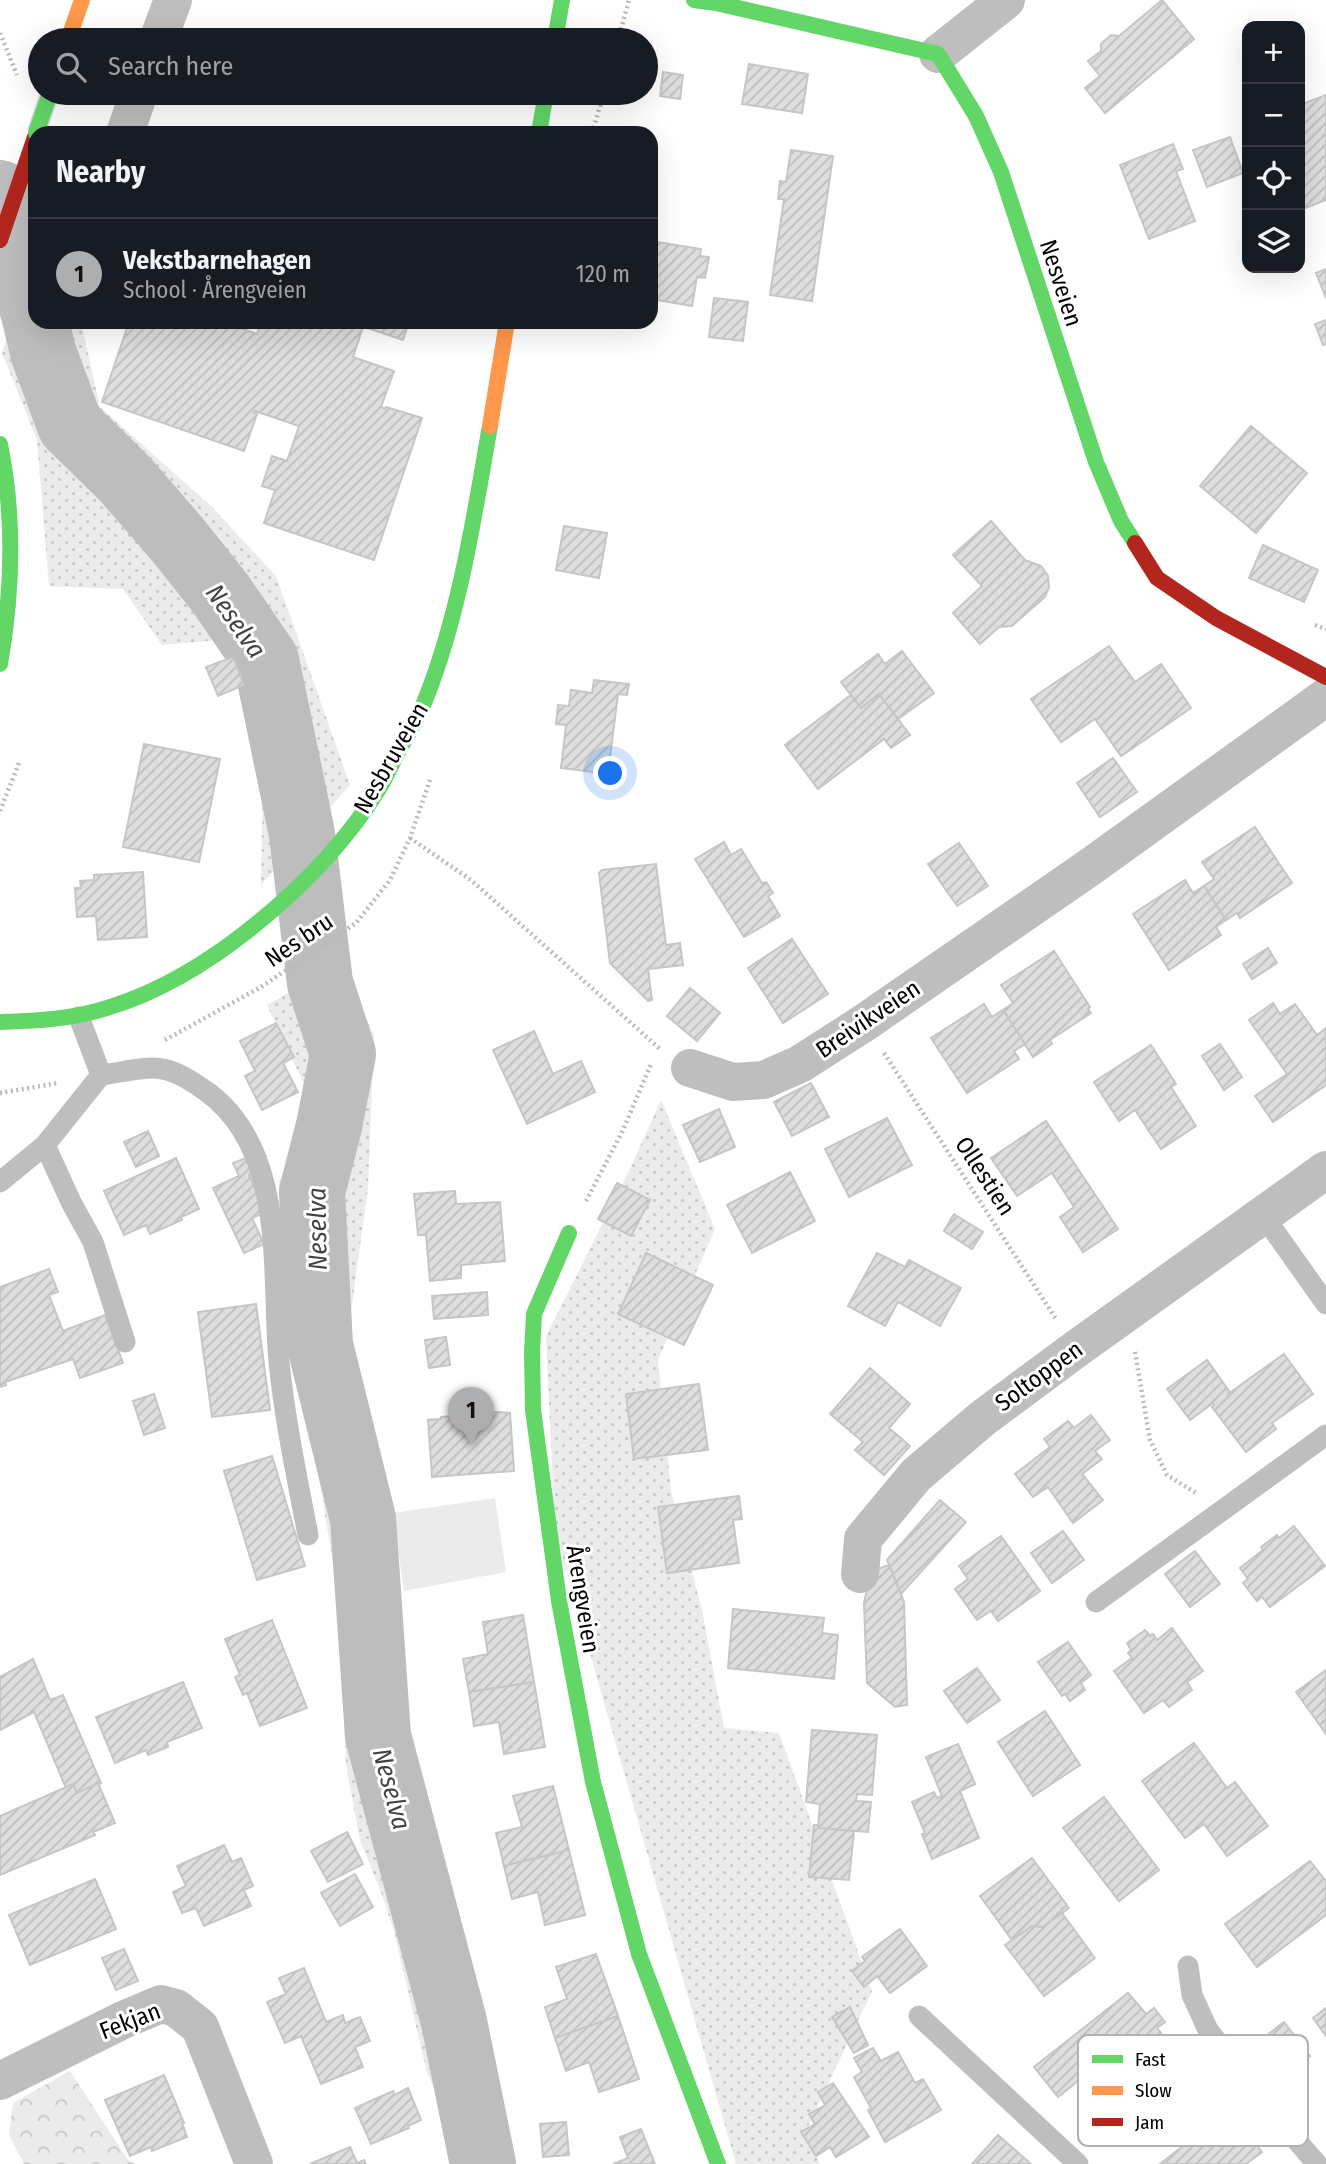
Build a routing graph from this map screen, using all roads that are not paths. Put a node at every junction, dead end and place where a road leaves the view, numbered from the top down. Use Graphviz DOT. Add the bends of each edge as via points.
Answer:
graph roads {
  1 [pos="82,0"];
  2 [pos="173,0"];
  3 [pos="562,0"];
  4 [pos="694,0"];
  5 [pos="1006,0"];
  6 [pos="72,28"];
  7 [pos="162,28"];
  8 [pos="557,28"];
  9 [pos="938,54"];
  10 [pos="46,105"];
  11 [pos="135,105"];
  12 [pos="544,105"];
  13 [pos="39,126"];
  14 [pos="127,126"];
  15 [pos="540,126"];
  16 [pos="28,158"];
  17 [pos="0,240"];
  18 [pos="506,329"];
  19 [pos="0,444"];
  20 [pos="0,664"];
  21 [pos="1326,677"];
  22 [pos="1326,696"];
  23 [pos="79,1017"];
  24 [pos="0,1022"];
  25 [pos="690,1068"];
  26 [pos="101,1075"];
  27 [pos="45,1145"];
  28 [pos="1326,1170"];
  29 [pos="0,1182"];
  30 [pos="1263,1215"];
  31 [pos="569,1233"];
  32 [pos="1326,1304"];
  33 [pos="125,1342"];
  34 [pos="1326,1435"];
  35 [pos="308,1535"];
  36 [pos="860,1574"];
  37 [pos="1096,1602"];
  38 [pos="1188,1966"];
  39 [pos="919,2016"];
  40 [pos="1212,2035"];
  41 [pos="0,2081"];
  42 [pos="1301,2146"];
  43 [pos="254,2164"];
  44 [pos="718,2164"];
  45 [pos="1078,2164"];
  46 [pos="1317,2164"];
  1 -- 6 [label="main road"];
  2 -- 7 [label="street"];
  3 -- 8 [label="main road"];
  4 -- 9 [label="main road"];
  5 -- 9 [label="street"];
  9 -- 21 [label="main road, Nesveien" via="976,116 1001,172 1096,462 1121,521 1157,578 1216,618"];
  10 -- 13 [label="main road, bridge"];
  11 -- 14 [label="street"];
  12 -- 15 [label="main road"];
  16 -- 17 [label="main road"];
  18 -- 23 [label="main road, Nesbruveien" via="453,616 428,696 373,799 328,856 262,921 196,969"];
  19 -- 20 [label="main road" via="12,561"];
  22 -- 25 [label="street, Breivikveien" via="1090,867 800,1064 764,1080 733,1082"];
  23 -- 24 [label="main road, Nesbruveien"];
  23 -- 26 [label="lane"];
  26 -- 27 [label="lane"];
  26 -- 35 [label="lane" via="155,1068 184,1075 219,1101 252,1145 271,1209 279,1361"];
  27 -- 29 [label="lane"];
  27 -- 33 [label="lane" via="93,1242"];
  28 -- 30 [label="street, Soltoppen"];
  30 -- 32 [label="lane"];
  30 -- 36 [label="street, Soltoppen" via="983,1418 916,1475 863,1539"];
  31 -- 44 [label="main road, Årengveien" via="534,1314 532,1352 533,1410 559,1601 593,1782 639,1954"];
  34 -- 37 [label="lane"];
  38 -- 40 [label="lane" via="1192,1995"];
  39 -- 45 [label="lane"];
  41 -- 43 [label="street, Fekjan" via="161,2004 176,2008 200,2026"];
  42 -- 46 [label="lane"];
}
